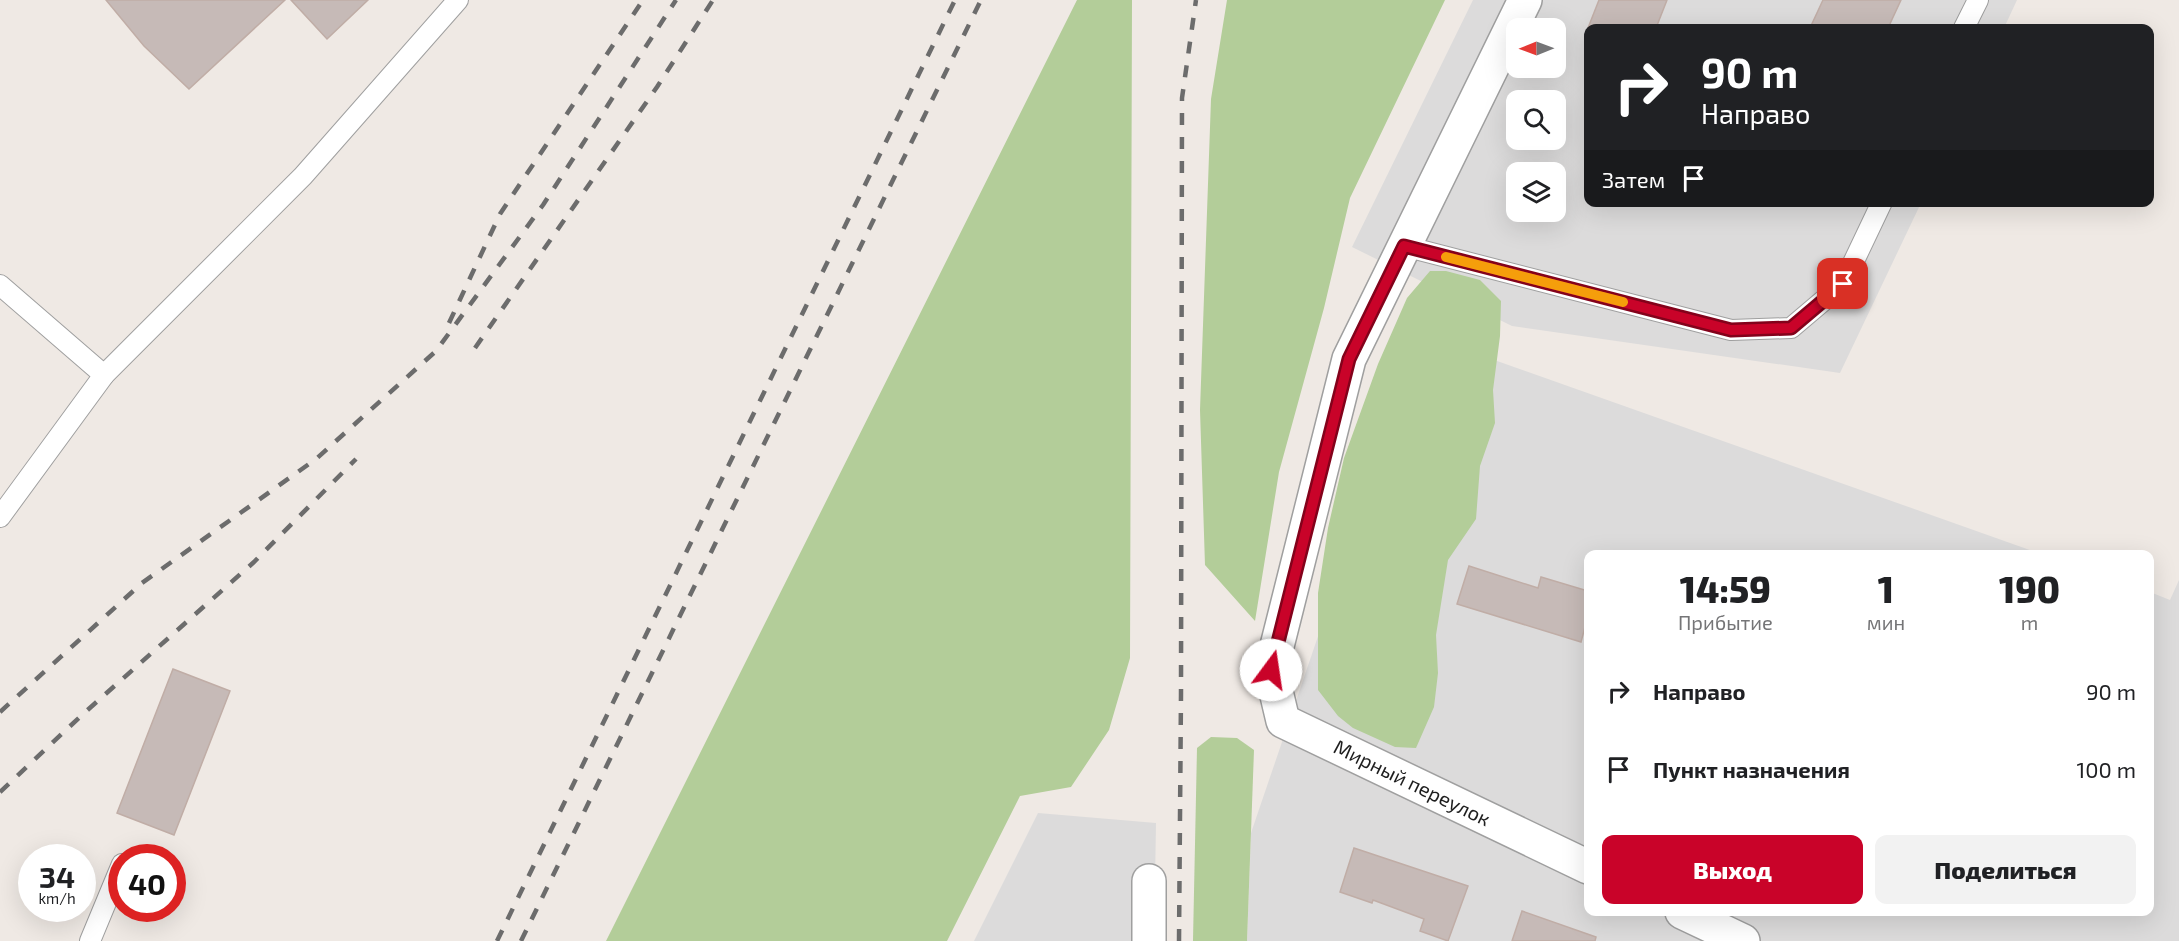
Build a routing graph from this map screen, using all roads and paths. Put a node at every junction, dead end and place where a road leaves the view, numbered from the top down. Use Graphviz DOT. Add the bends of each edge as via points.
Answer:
graph roads {
  1 [pos="458,0"];
  2 [pos="1525,0"];
  3 [pos="1978,0"];
  4 [pos="1966,24"];
  5 [pos="1880,207"];
  6 [pos="1404,246"];
  7 [pos="0,285"];
  8 [pos="104,375"];
  9 [pos="0,517"];
  10 [pos="1584,865"];
  11 [pos="1149,881"];
  12 [pos="108,898"];
  13 [pos="1690,916"];
  14 [pos="90,941"];
  15 [pos="1149,941"];
  16 [pos="1743,941"];
  1 -- 8 [label="lane" via="303,176"];
  2 -- 6 [label="street"];
  3 -- 4 [label="lane"];
  5 -- 6 [label="lane" via="1843,284 1791,328 1731,330"];
  6 -- 10 [label="street, Мирный переулок" via="1349,359 1271,670 1283,721"];
  7 -- 8 [label="lane"];
  8 -- 9 [label="lane"];
  11 -- 15 [label="street"];
  12 -- 14 [label="lane"];
  13 -- 16 [label="street"];
}
